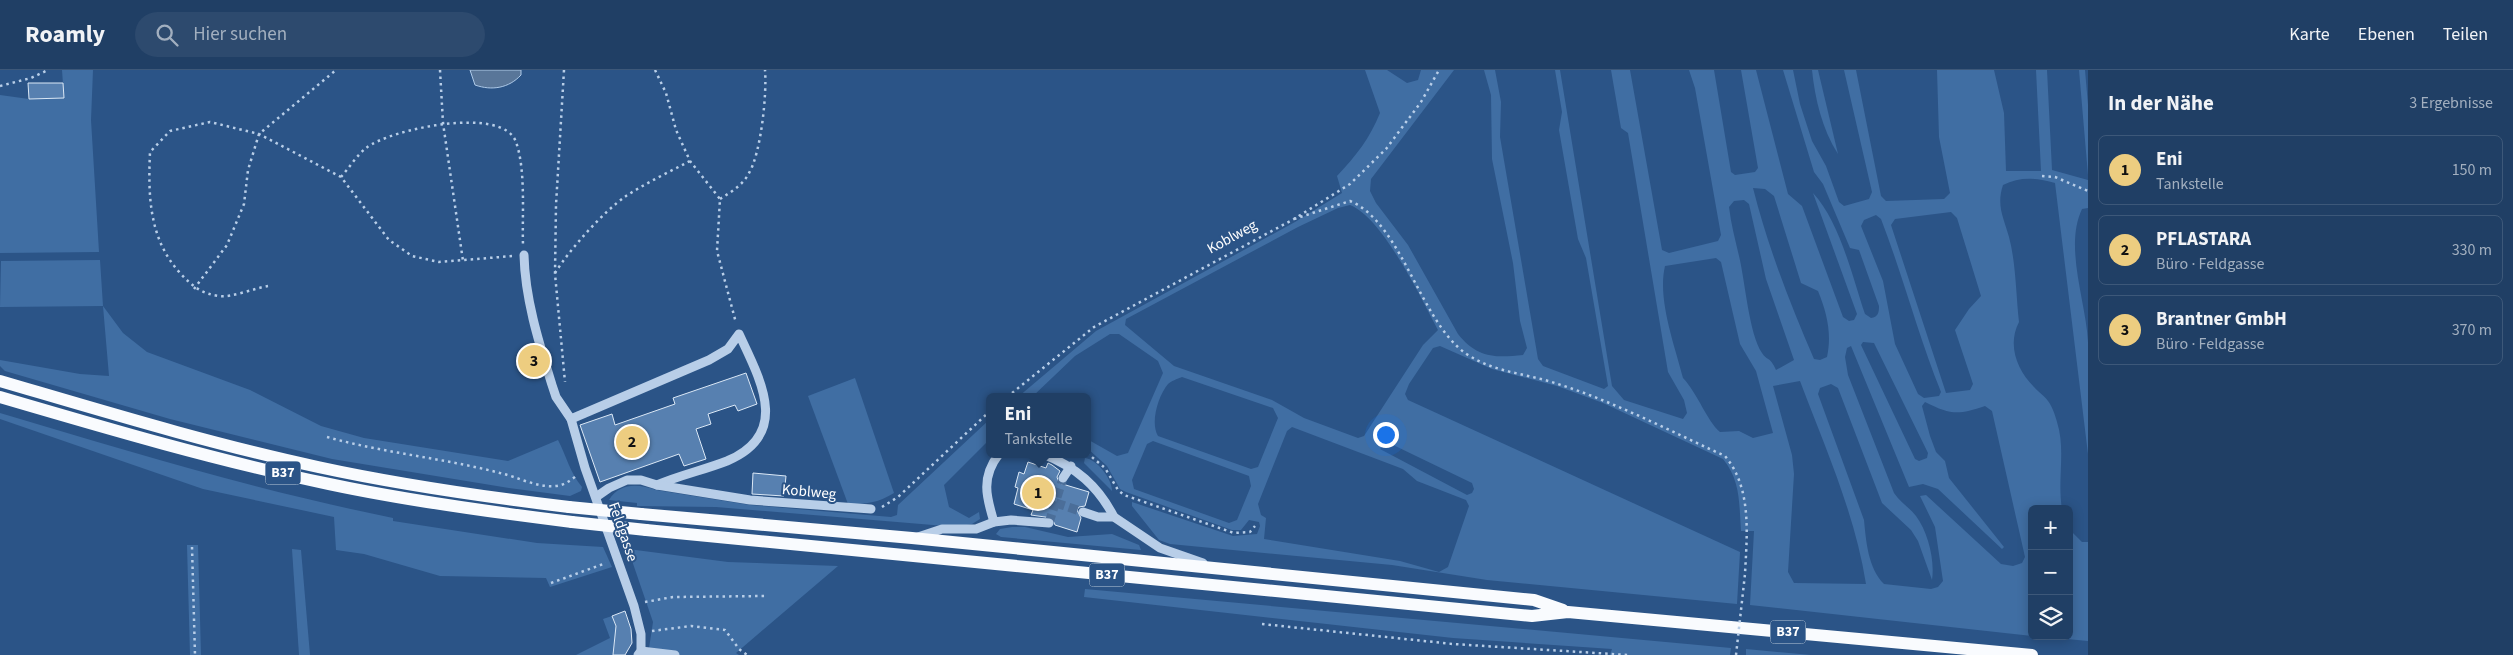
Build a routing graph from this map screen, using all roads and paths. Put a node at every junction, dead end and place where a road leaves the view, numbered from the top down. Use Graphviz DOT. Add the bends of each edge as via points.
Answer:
graph roads {
  1 [pos="48,70"];
  2 [pos="336,70"];
  3 [pos="440,70"];
  4 [pos="564,70"];
  5 [pos="655,70"];
  6 [pos="766,70"];
  7 [pos="1439,70"];
  8 [pos="0,86"];
  9 [pos="443,123"];
  10 [pos="259,134"];
  11 [pos="690,161"];
  12 [pos="2042,176"];
  13 [pos="341,177"];
  14 [pos="2088,191"];
  15 [pos="720,199"];
  16 [pos="1294,219"];
  17 [pos="524,255"];
  18 [pos="463,261"];
  19 [pos="554,274"];
  20 [pos="268,286"];
  21 [pos="194,289"];
  22 [pos="739,334"];
  23 [pos="0,382"];
  24 [pos="566,391"];
  25 [pos="1012,393"];
  26 [pos="0,397"];
  27 [pos="986,415"];
  28 [pos="570,418"];
  29 [pos="327,437"];
  30 [pos="1091,456"];
  31 [pos="996,458"];
  32 [pos="1053,458"];
  33 [pos="1071,466"];
  34 [pos="585,468"];
  35 [pos="1064,478"];
  36 [pos="657,485"];
  37 [pos="596,497"];
  38 [pos="870,509"];
  39 [pos="1083,512"];
  40 [pos="1114,517"];
  41 [pos="994,522"];
  42 [pos="1049,523"];
  43 [pos="1254,526"];
  44 [pos="912,538"];
  45 [pos="192,547"];
  46 [pos="617,560"];
  47 [pos="1218,568"];
  48 [pos="551,583"];
  49 [pos="766,596"];
  50 [pos="634,606"];
  51 [pos="1568,612"];
  52 [pos="1262,624"];
  53 [pos="641,634"];
  54 [pos="639,653"];
  55 [pos="195,655"];
  56 [pos="675,655"];
  57 [pos="747,655"];
  58 [pos="1628,655"];
  59 [pos="1736,655"];
  60 [pos="2032,655"];
  1 -- 8 [label="path"];
  2 -- 10 [label="path"];
  3 -- 9 [label="path"];
  4 -- 19 [label="path"];
  5 -- 11 [label="path"];
  6 -- 15 [label="path" via="757,154 749,174"];
  7 -- 16 [label="path, Koblweg" via="1402,129 1370,166 1350,184"];
  9 -- 13 [label="path" via="404,131 366,148"];
  9 -- 17 [label="path" via="505,128 516,140 521,170"];
  9 -- 18 [label="path"];
  10 -- 13 [label="path"];
  10 -- 21 [label="path" via="248,170 244,204 227,244"];
  10 -- 21 [label="path" via="210,122 170,131 150,152 148,186 153,224 168,260"];
  11 -- 15 [label="path"];
  11 -- 19 [label="path" via="624,197 577,243"];
  12 -- 14 [label="path" via="2055,176"];
  13 -- 18 [label="path" via="397,246 412,256 439,262"];
  15 -- 22 [label="path" via="717,251"];
  16 -- 25 [label="path, Koblweg" via="1094,327"];
  16 -- 59 [label="path, bridge" via="1350,201 1362,206 1408,268 1450,340 1467,354 1493,368 1557,383 1594,397 1725,456 1736,469 1742,484 1747,531 1746,574"];
  17 -- 18 [label="path"];
  17 -- 28 [label="street, Feldgasse" via="524,273 540,346 556,397"];
  19 -- 24 [label="path"];
  20 -- 21 [label="path" via="220,296"];
  22 -- 28 [label="street" via="728,349 709,360"];
  22 -- 36 [label="street" via="764,396 767,419 758,439 743,453 726,461"];
  23 -- 44 [label="main road, B37, bridge" via="183,434 318,467 453,492 641,514"];
  26 -- 51 [label="main road, B37, bridge" via="167,445 328,484 407,499 572,522 1532,616"];
  27 -- 38 [label="path" via="898,497 884,507"];
  28 -- 34 [label="street, Feldgasse"];
  29 -- 34 [label="path" via="500,473 542,485 556,486 568,482"];
  30 -- 43 [label="path" via="1105,468 1124,495 1234,533 1250,532"];
  31 -- 41 [label="street" via="985,484"];
  32 -- 33 [label="street"];
  33 -- 35 [label="street"];
  33 -- 40 [label="street" via="1104,497"];
  34 -- 37 [label="street, Feldgasse"];
  36 -- 37 [label="street, Koblweg" via="627,480"];
  36 -- 38 [label="street, Koblweg" via="750,500"];
  37 -- 46 [label="street, Feldgasse"];
  39 -- 40 [label="street" via="1098,517"];
  40 -- 47 [label="street" via="1160,548"];
  41 -- 42 [label="street"];
  41 -- 44 [label="street" via="976,529 942,530"];
  44 -- 47 [label="main road, B37"];
  45 -- 55 [label="path"];
  46 -- 48 [label="path"];
  46 -- 50 [label="street, Feldgasse"];
  47 -- 51 [label="main road, B37" via="1534,600"];
  49 -- 50 [label="path" via="673,597"];
  50 -- 53 [label="street, Feldgasse"];
  51 -- 60 [label="main road, B37"];
  52 -- 58 [label="path" via="1453,644"];
  53 -- 54 [label="street, Feldgasse"];
  53 -- 57 [label="path" via="692,626 725,630 738,649"];
  54 -- 56 [label="street"];
}
